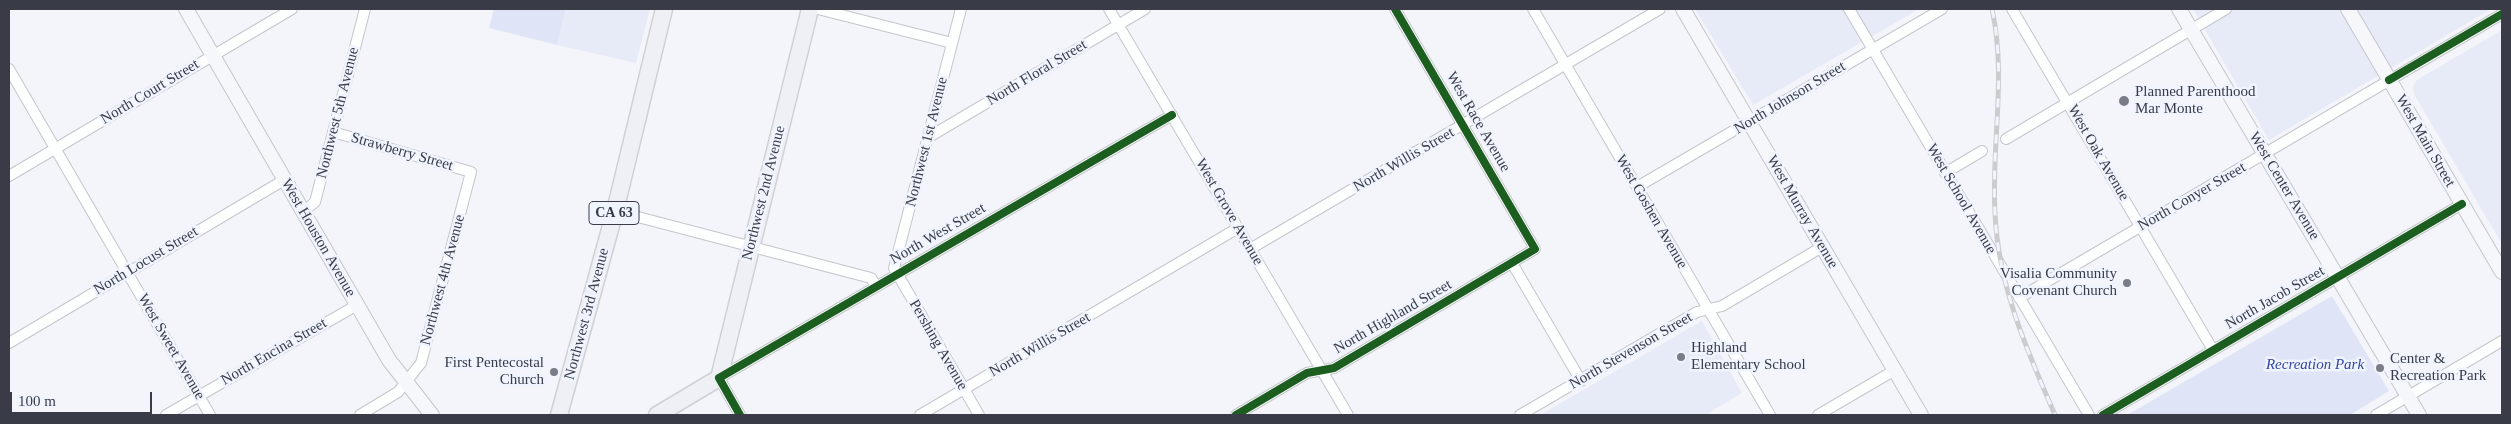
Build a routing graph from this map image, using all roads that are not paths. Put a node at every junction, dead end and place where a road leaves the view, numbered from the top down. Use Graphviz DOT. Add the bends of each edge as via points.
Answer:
graph roads {
  1 [pos="186,9"];
  2 [pos="292,9"];
  3 [pos="365,9"];
  4 [pos="664,9"];
  5 [pos="810,9"];
  6 [pos="818,9"];
  7 [pos="961,9"];
  8 [pos="1109,9"];
  9 [pos="1146,9"];
  10 [pos="1395,9"];
  11 [pos="1533,9"];
  12 [pos="1660,9"];
  13 [pos="1683,9"];
  14 [pos="1849,9"];
  15 [pos="1942,9"];
  16 [pos="2012,9"];
  17 [pos="2180,9"];
  18 [pos="2226,9"];
  19 [pos="2348,9"];
  20 [pos="2502,14"];
  21 [pos="1119,24"];
  22 [pos="2192,30"];
  23 [pos="952,43"];
  24 [pos="1873,49"];
  25 [pos="212,54"];
  26 [pos="1565,64"];
  27 [pos="9,69"];
  28 [pos="2389,80"];
  29 [pos="2068,103"];
  30 [pos="1172,115"];
  31 [pos="1750,122"];
  32 [pos="1464,125"];
  33 [pos="333,132"];
  34 [pos="929,136"];
  35 [pos="2006,138"];
  36 [pos="55,149"];
  37 [pos="1982,151"];
  38 [pos="2264,154"];
  39 [pos="471,172"];
  40 [pos="1945,173"];
  41 [pos="9,176"];
  42 [pos="284,180"];
  43 [pos="1637,187"];
  44 [pos="2462,204"];
  45 [pos="615,211"];
  46 [pos="302,212"];
  47 [pos="2141,227"];
  48 [pos="1238,228"];
  49 [pos="751,247"];
  50 [pos="1822,247"];
  51 [pos="1250,249"];
  52 [pos="1535,249"];
  53 [pos="1512,263"];
  54 [pos="128,272"];
  55 [pos="2502,272"];
  56 [pos="898,274"];
  57 [pos="2338,277"];
  58 [pos="876,286"];
  59 [pos="2019,298"];
  60 [pos="357,305"];
  61 [pos="1708,309"];
  62 [pos="2502,341"];
  63 [pos="9,343"];
  64 [pos="2213,350"];
  65 [pos="1321,370"];
  66 [pos="1894,370"];
  67 [pos="719,378"];
  68 [pos="1581,381"];
  69 [pos="406,384"];
  70 [pos="964,389"];
  71 [pos="199,395"];
  72 [pos="2408,396"];
  73 [pos="166,415"];
  74 [pos="210,415"];
  75 [pos="360,415"];
  76 [pos="432,415"];
  77 [pos="559,415"];
  78 [pos="657,415"];
  79 [pos="740,415"];
  80 [pos="920,415"];
  81 [pos="978,415"];
  82 [pos="1236,415"];
  83 [pos="1348,415"];
  84 [pos="1520,415"];
  85 [pos="1770,415"];
  86 [pos="1818,415"];
  87 [pos="1921,415"];
  88 [pos="2088,415"];
  89 [pos="2103,415"];
  90 [pos="2376,415"];
  91 [pos="2419,415"];
  1 -- 25 [label="main road, West Houston Avenue"];
  2 -- 25 [label="street, North Court Street"];
  3 -- 33 [label="street, Northwest 5th Avenue"];
  4 -- 45 [label="main road, Northwest 3rd Avenue / CA 63"];
  5 -- 49 [label="main road, Northwest 2nd Avenue"];
  6 -- 23 [label="street"];
  7 -- 23 [label="street, Northwest 1st Avenue"];
  8 -- 21 [label="street, West Grove Avenue"];
  9 -- 21 [label="street, North Floral Street"];
  10 -- 32 [label="street, West Race Avenue"];
  11 -- 26 [label="street, West Goshen Avenue"];
  12 -- 26 [label="street, North Willis Street"];
  13 -- 31 [label="main road, West Murray Avenue"];
  14 -- 24 [label="street, West School Avenue"];
  15 -- 24 [label="street, North Johnson Street"];
  16 -- 29 [label="street, West Oak Avenue"];
  17 -- 22 [label="main road, West Center Avenue"];
  18 -- 22 [label="street"];
  19 -- 28 [label="main road, West Main Street"];
  20 -- 28 [label="street, North Conyer Street"];
  21 -- 30 [label="street, West Grove Avenue"];
  21 -- 34 [label="street, North Floral Street"];
  22 -- 29 [label="street"];
  22 -- 38 [label="main road, West Center Avenue"];
  23 -- 34 [label="street, Northwest 1st Avenue"];
  24 -- 31 [label="street, North Johnson Street"];
  24 -- 40 [label="street, West School Avenue"];
  25 -- 36 [label="street, North Court Street"];
  25 -- 42 [label="main road, West Houston Avenue"];
  26 -- 32 [label="street, North Willis Street"];
  26 -- 43 [label="street, West Goshen Avenue"];
  27 -- 36 [label="street, West Sweet Avenue"];
  28 -- 38 [label="street, North Conyer Street"];
  28 -- 44 [label="main road, West Main Street"];
  29 -- 35 [label="street"];
  29 -- 47 [label="street, West Oak Avenue"];
  30 -- 48 [label="street, West Grove Avenue"];
  30 -- 56 [label="street, North West Street"];
  31 -- 43 [label="street, North Johnson Street"];
  31 -- 50 [label="main road, West Murray Avenue"];
  32 -- 51 [label="street, North Willis Street"];
  32 -- 52 [label="street, West Race Avenue"];
  33 -- 39 [label="street, Strawberry Street"];
  33 -- 46 [label="street, Northwest 5th Avenue" via="315,202"];
  34 -- 56 [label="street, Northwest 1st Avenue" via="894,268"];
  36 -- 41 [label="street, North Court Street"];
  36 -- 54 [label="street, West Sweet Avenue"];
  37 -- 40 [label="street"];
  38 -- 47 [label="street, North Conyer Street"];
  38 -- 57 [label="main road, West Center Avenue"];
  39 -- 69 [label="street, Northwest 4th Avenue" via="421,362"];
  40 -- 59 [label="street, West School Avenue"];
  42 -- 46 [label="main road, West Houston Avenue"];
  42 -- 54 [label="street, North Locust Street"];
  43 -- 61 [label="street, West Goshen Avenue"];
  44 -- 55 [label="main road, West Main Street"];
  44 -- 57 [label="street, North Jacob Street"];
  45 -- 49 [label="street"];
  45 -- 77 [label="main road, Northwest 3rd Avenue / CA 63"];
  46 -- 60 [label="main road, West Houston Avenue"];
  47 -- 59 [label="street, North Conyer Street"];
  47 -- 64 [label="street, West Oak Avenue"];
  48 -- 51 [label="street, West Grove Avenue"];
  48 -- 70 [label="street, North Willis Street"];
  49 -- 58 [label="street" via="871,278"];
  49 -- 67 [label="main road, Northwest 2nd Avenue"];
  50 -- 61 [label="street, North Stevenson Street" via="1722,306"];
  50 -- 66 [label="main road, West Murray Avenue"];
  51 -- 65 [label="street, West Grove Avenue"];
  52 -- 53 [label="street, North Highland Street"];
  53 -- 65 [label="street, North Highland Street" via="1334,368"];
  53 -- 68 [label="street"];
  54 -- 63 [label="street, North Locust Street"];
  54 -- 71 [label="street, West Sweet Avenue"];
  56 -- 58 [label="street, North West Street"];
  56 -- 70 [label="street, Pershing Avenue"];
  57 -- 64 [label="street, North Jacob Street"];
  57 -- 72 [label="main road, West Center Avenue"];
  58 -- 67 [label="street, North West Street"];
  59 -- 88 [label="street, West School Avenue"];
  60 -- 69 [label="main road, West Houston Avenue"];
  60 -- 71 [label="street, North Encina Street"];
  61 -- 68 [label="street, North Stevenson Street"];
  61 -- 85 [label="street, West Goshen Avenue"];
  62 -- 72 [label="street"];
  64 -- 89 [label="street, North Jacob Street"];
  65 -- 82 [label="street, North Highland Street" via="1307,374"];
  65 -- 83 [label="street, West Grove Avenue"];
  66 -- 86 [label="street"];
  66 -- 87 [label="main road, West Murray Avenue"];
  67 -- 78 [label="main road, North West Street"];
  67 -- 79 [label="street"];
  68 -- 84 [label="street, North Stevenson Street"];
  69 -- 75 [label="street, Northwest 4th Avenue" via="394,396"];
  69 -- 76 [label="main road, West Houston Avenue"];
  70 -- 80 [label="street, North Willis Street"];
  70 -- 81 [label="street, Pershing Avenue"];
  71 -- 73 [label="street, North Encina Street"];
  71 -- 74 [label="street, West Sweet Avenue"];
  72 -- 90 [label="street"];
  72 -- 91 [label="main road, West Center Avenue"];
}
